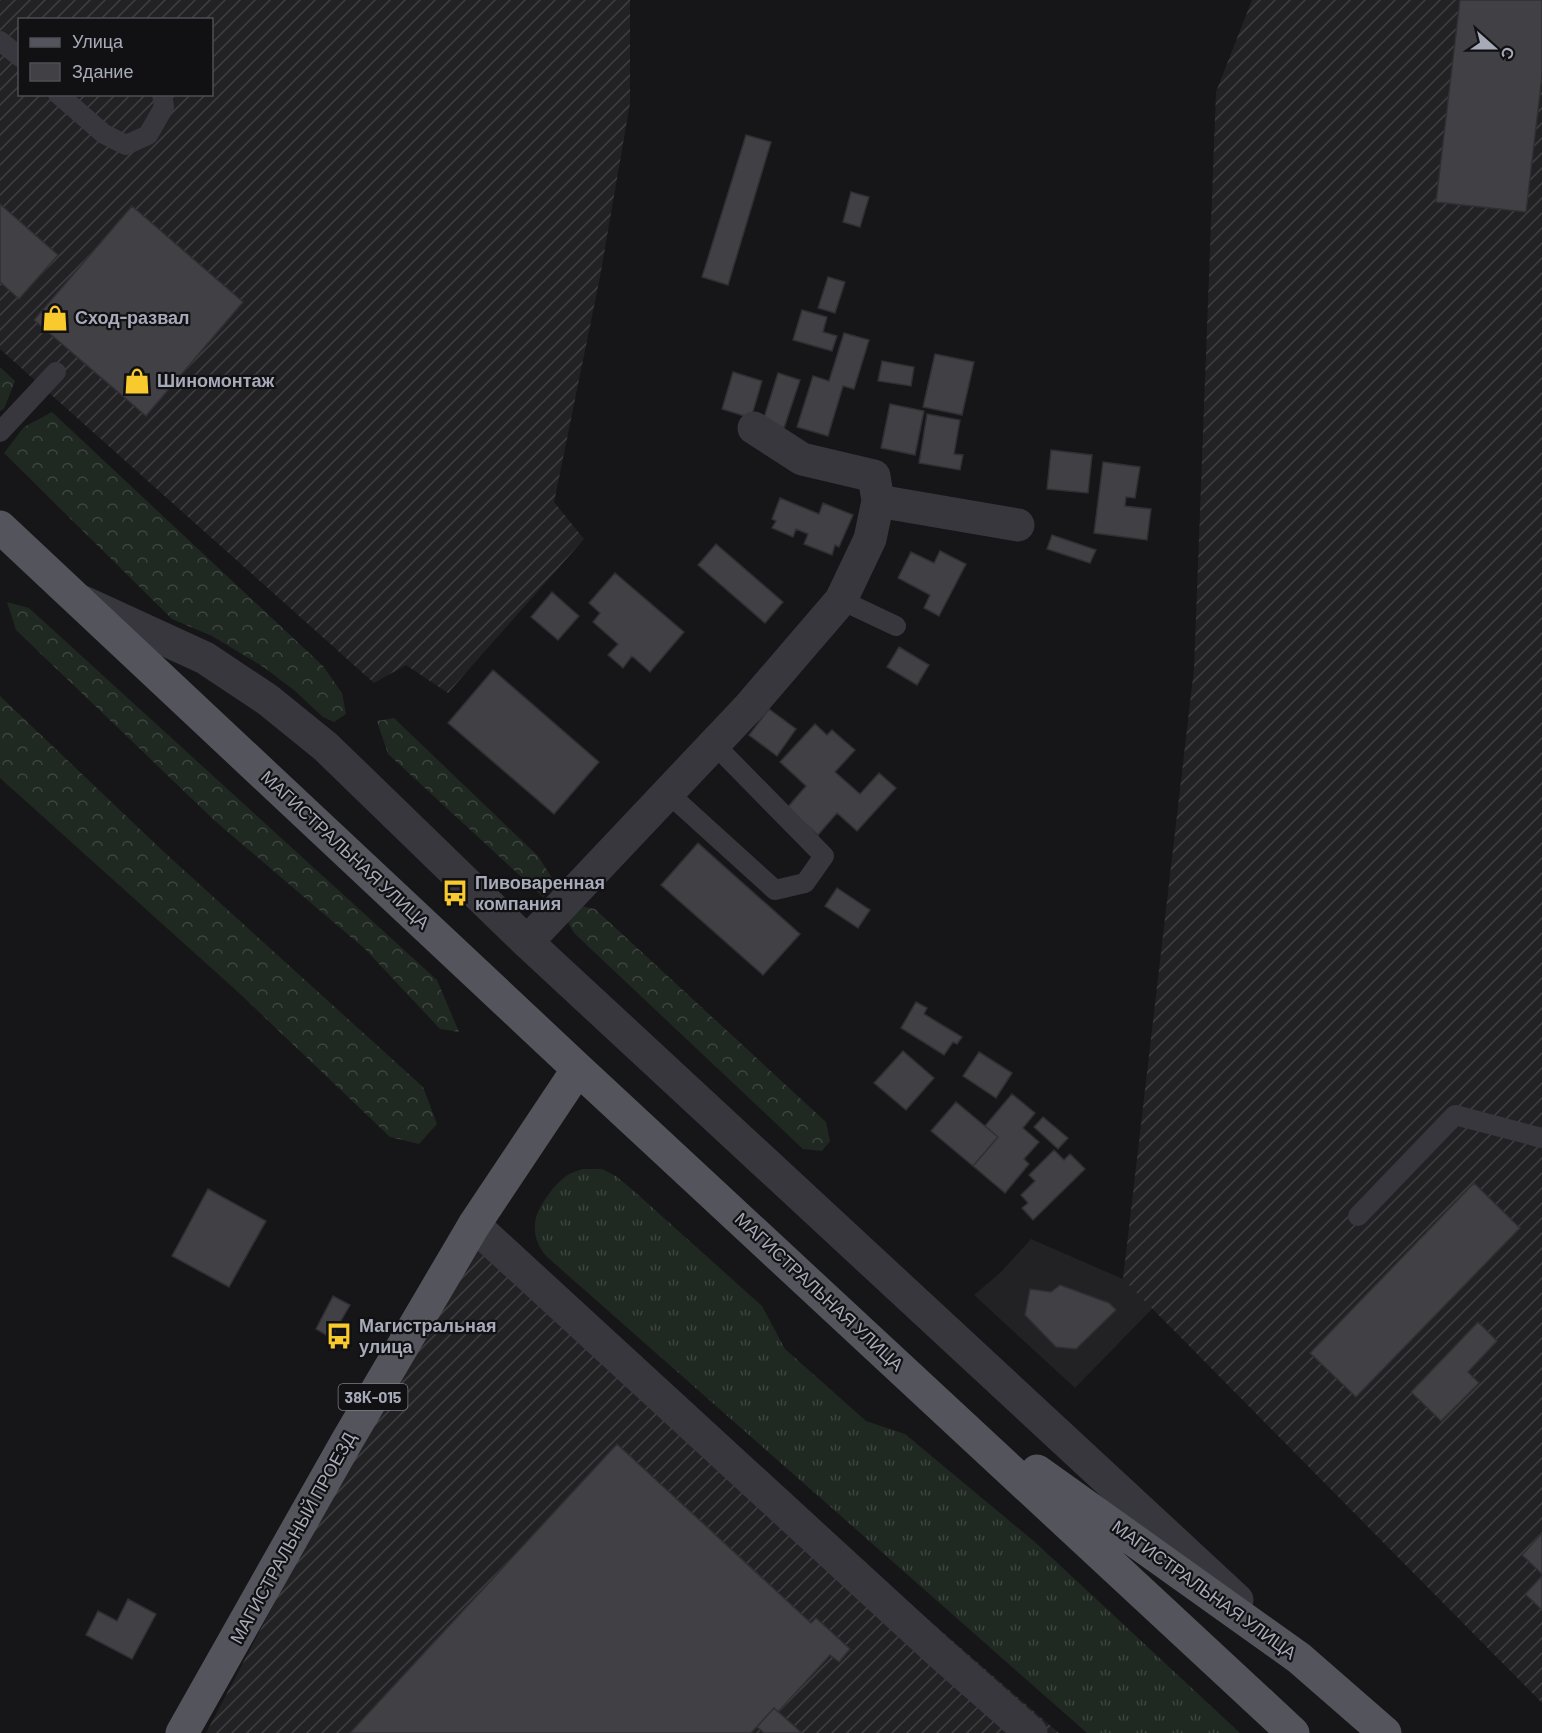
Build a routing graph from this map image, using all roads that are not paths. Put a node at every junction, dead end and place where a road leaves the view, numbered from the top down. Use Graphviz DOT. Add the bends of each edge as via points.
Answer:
graph roads {
  1 [pos="0,41"];
  2 [pos="18,55"];
  3 [pos="60,96"];
  4 [pos="162,96"];
  5 [pos="56,372"];
  6 [pos="754,428"];
  7 [pos="0,432"];
  8 [pos="878,501"];
  9 [pos="1018,525"];
  10 [pos="0,527"];
  11 [pos="78,599"];
  12 [pos="842,600"];
  13 [pos="896,626"];
  14 [pos="714,744"];
  15 [pos="668,793"];
  16 [pos="528,942"];
  17 [pos="578,1069"];
  18 [pos="1542,1138"];
  19 [pos="1358,1216"];
  20 [pos="474,1225"];
  21 [pos="928,1393"];
  22 [pos="1299,1658"];
  23 [pos="182,1733"];
  24 [pos="1031,1733"];
  25 [pos="1293,1733"];
  26 [pos="1385,1733"];
  1 -- 2 [label="lane"];
  3 -- 4 [label="lane" via="104,134 126,145 148,135 164,107"];
  5 -- 7 [label="lane"];
  6 -- 8 [label="street" via="802,459 874,476"];
  8 -- 9 [label="street"];
  8 -- 12 [label="street" via="870,539"];
  10 -- 11 [label="main road, МАГИСТРАЛЬНАЯ УЛИЦА"];
  11 -- 16 [label="street" via="205,658 268,700 326,747"];
  11 -- 17 [label="main road, МАГИСТРАЛЬНАЯ УЛИЦА"];
  12 -- 13 [label="lane"];
  12 -- 14 [label="street"];
  14 -- 15 [label="street"];
  14 -- 15 [label="lane" via="824,856 805,883 775,890"];
  15 -- 16 [label="street"];
  16 -- 22 [label="street"];
  17 -- 20 [label="main road, МАГИСТРАЛЬНЫЙ ПРОЕЗД / 38К-015"];
  17 -- 21 [label="main road, МАГИСТРАЛЬНАЯ УЛИЦА"];
  18 -- 19 [label="lane" via="1455,1115"];
  20 -- 23 [label="main road, МАГИСТРАЛЬНЫЙ ПРОЕЗД / 38К-015"];
  20 -- 24 [label="street"];
  21 -- 22 [label="main road, МАГИСТРАЛЬНАЯ УЛИЦА"];
  21 -- 25 [label="main road, МАГИСТРАЛЬНАЯ УЛИЦА"];
  22 -- 26 [label="main road, МАГИСТРАЛЬНАЯ УЛИЦА"];
}
